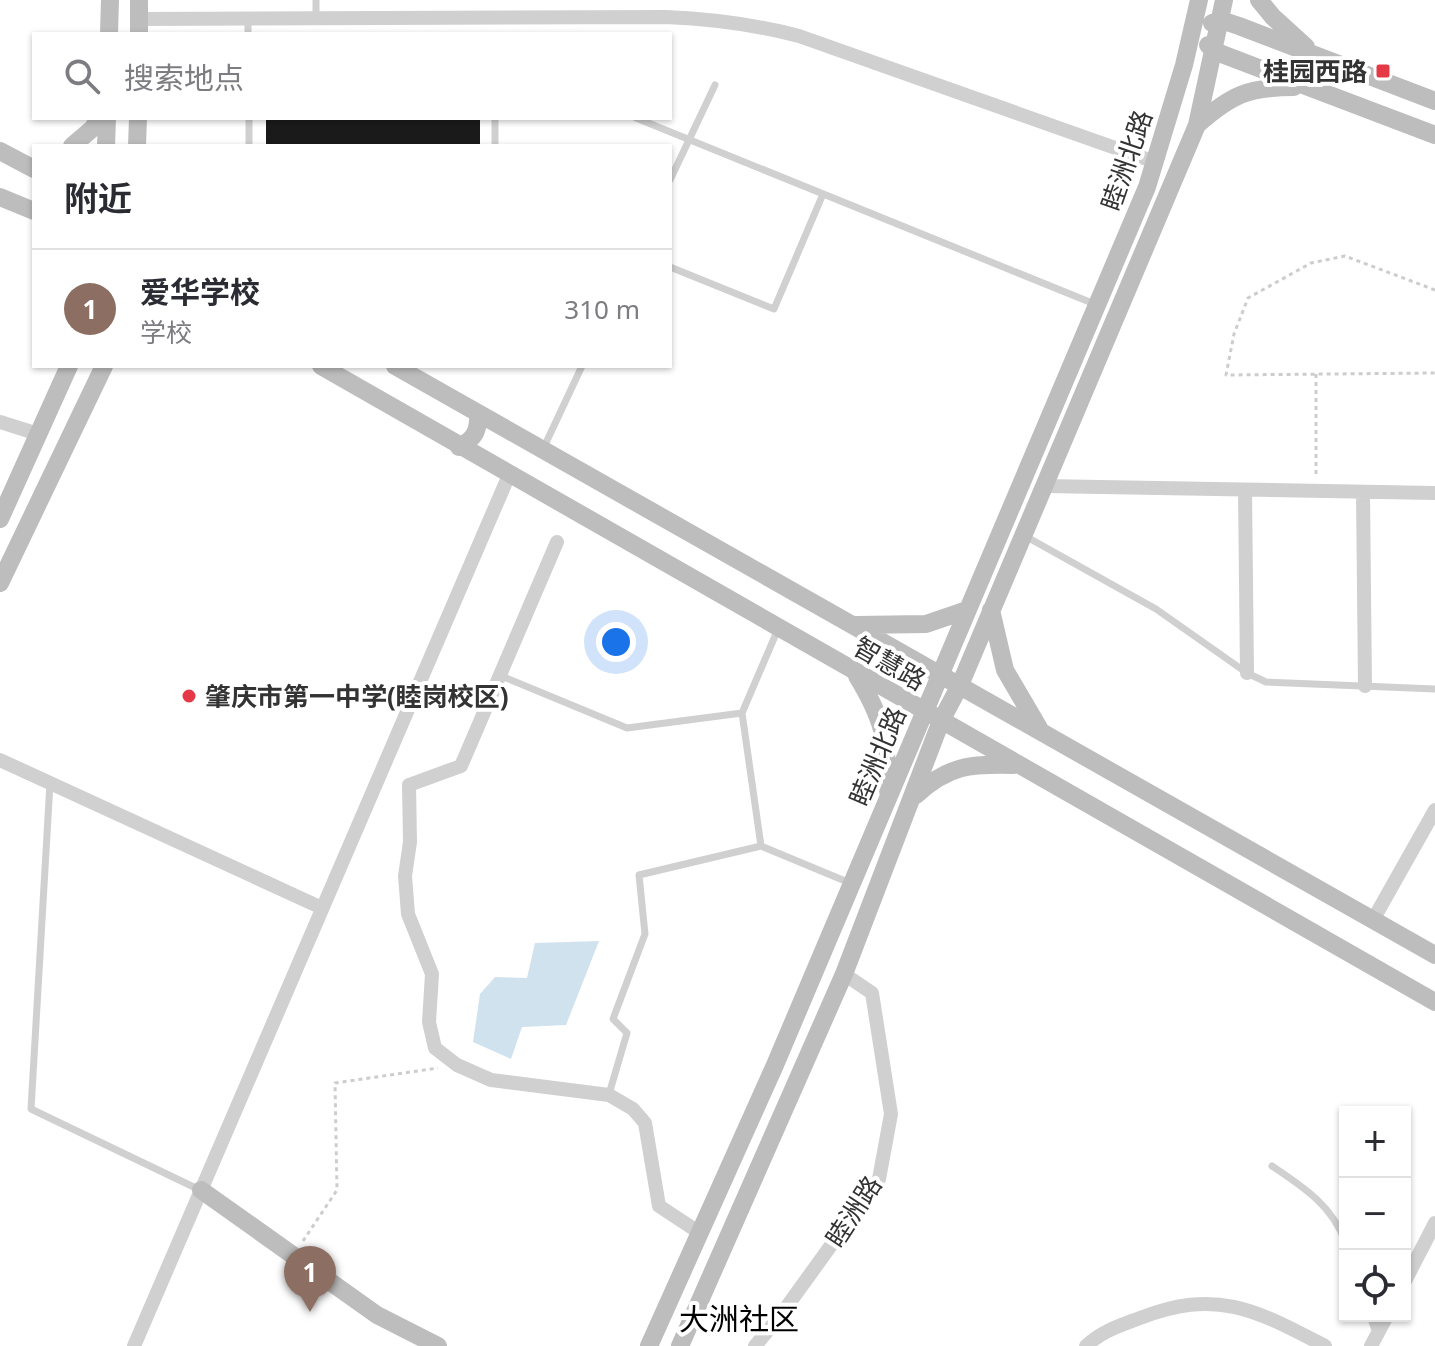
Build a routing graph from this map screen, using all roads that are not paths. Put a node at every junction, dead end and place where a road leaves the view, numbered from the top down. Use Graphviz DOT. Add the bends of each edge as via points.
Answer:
graph roads {
  1 [pos="110,0"];
  2 [pos="316,0"];
  3 [pos="1199,0"];
  4 [pos="1224,0"];
  5 [pos="1259,0"];
  6 [pos="139,18"];
  7 [pos="316,18"];
  8 [pos="1221,20"];
  9 [pos="248,26"];
  10 [pos="1193,30"];
  11 [pos="109,32"];
  12 [pos="1214,51"];
  13 [pos="1314,54"];
  14 [pos="715,85"];
  15 [pos="1307,87"];
  16 [pos="1435,101"];
  17 [pos="98,120"];
  18 [pos="107,120"];
  19 [pos="138,120"];
  20 [pos="249,120"];
  21 [pos="495,120"];
  22 [pos="641,120"];
  23 [pos="1197,125"];
  24 [pos="1435,135"];
  25 [pos="689,140"];
  26 [pos="74,144"];
  27 [pos="106,144"];
  28 [pos="137,144"];
  29 [pos="146,144"];
  30 [pos="249,144"];
  31 [pos="495,144"];
  32 [pos="0,150"];
  33 [pos="32,156"];
  34 [pos="1155,162"];
  35 [pos="32,168"];
  36 [pos="672,176"];
  37 [pos="823,194"];
  38 [pos="0,197"];
  39 [pos="32,213"];
  40 [pos="672,268"];
  41 [pos="1097,305"];
  42 [pos="68,368"];
  43 [pos="103,368"];
  44 [pos="324,368"];
  45 [pos="399,368"];
  46 [pos="581,368"];
  47 [pos="478,413"];
  48 [pos="0,422"];
  49 [pos="38,434"];
  50 [pos="459,447"];
  51 [pos="543,450"];
  52 [pos="509,475"];
  53 [pos="1044,486"];
  54 [pos="1245,490"];
  55 [pos="1363,492"];
  56 [pos="1435,493"];
  57 [pos="0,519"];
  58 [pos="1023,535"];
  59 [pos="557,542"];
  60 [pos="0,583"];
  61 [pos="967,610"];
  62 [pos="991,610"];
  63 [pos="853,625"];
  64 [pos="778,629"];
  65 [pos="856,673"];
  66 [pos="1247,673"];
  67 [pos="940,674"];
  68 [pos="499,675"];
  69 [pos="960,685"];
  70 [pos="1365,686"];
  71 [pos="1435,689"];
  72 [pos="924,712"];
  73 [pos="742,713"];
  74 [pos="941,721"];
  75 [pos="1041,731"];
  76 [pos="0,760"];
  77 [pos="1019,765"];
  78 [pos="50,783"];
  79 [pos="888,798"];
  80 [pos="911,800"];
  81 [pos="1435,810"];
  82 [pos="761,846"];
  83 [pos="852,884"];
  84 [pos="322,908"];
  85 [pos="1373,920"];
  86 [pos="1435,955"];
  87 [pos="844,974"];
  88 [pos="1435,1002"];
  89 [pos="609,1095"];
  90 [pos="1272,1166"];
  91 [pos="201,1190"];
  92 [pos="1435,1223"];
  93 [pos="1339,1225"];
  94 [pos="700,1233"];
  95 [pos="1411,1269"];
  96 [pos="1384,1322"];
  97 [pos="1374,1341"];
  98 [pos="134,1346"];
  99 [pos="438,1346"];
  100 [pos="649,1346"];
  101 [pos="680,1346"];
  102 [pos="755,1346"];
  103 [pos="1086,1346"];
  104 [pos="1325,1346"];
  1 -- 11 [label="main road"];
  2 -- 7 [label="lane"];
  3 -- 10 [label="main road, 睦洲北路"];
  4 -- 8 [label="main road, 睦洲北路"];
  5 -- 13 [label="main road"];
  6 -- 9 [label="street"];
  7 -- 9 [label="street"];
  7 -- 34 [label="street" via="666,17 754,24"];
  8 -- 10 [label="main road"];
  8 -- 12 [label="main road, 睦洲北路"];
  8 -- 13 [label="main road"];
  10 -- 12 [label="main road"];
  10 -- 34 [label="main road, 睦洲北路"];
  12 -- 15 [label="main road"];
  12 -- 23 [label="main road, 睦洲北路"];
  13 -- 16 [label="main road"];
  14 -- 25 [label="lane"];
  15 -- 23 [label="main road" via="1249,90"];
  15 -- 24 [label="main road"];
  17 -- 26 [label="main road"];
  18 -- 27 [label="main road"];
  19 -- 28 [label="main road"];
  19 -- 29 [label="main road"];
  20 -- 30 [label="lane"];
  21 -- 31 [label="lane"];
  22 -- 25 [label="lane"];
  23 -- 53 [label="main road, 睦洲北路"];
  25 -- 36 [label="lane"];
  25 -- 37 [label="lane"];
  32 -- 33 [label="main road"];
  32 -- 35 [label="main road"];
  34 -- 41 [label="main road, 睦洲北路"];
  37 -- 40 [label="lane" via="774,309"];
  37 -- 41 [label="lane"];
  38 -- 39 [label="main road"];
  41 -- 61 [label="main road, 睦洲北路"];
  42 -- 49 [label="main road"];
  43 -- 60 [label="main road"];
  44 -- 50 [label="main road, 智慧路"];
  45 -- 47 [label="main road, 智慧路"];
  46 -- 51 [label="lane"];
  47 -- 50 [label="main road" via="479,427"];
  47 -- 51 [label="main road, 智慧路"];
  48 -- 49 [label="street"];
  49 -- 57 [label="main road"];
  50 -- 52 [label="main road, 智慧路"];
  51 -- 63 [label="main road, 智慧路"];
  52 -- 64 [label="main road, 智慧路"];
  52 -- 84 [label="street"];
  53 -- 54 [label="street"];
  53 -- 58 [label="main road, 睦洲北路"];
  54 -- 55 [label="street"];
  54 -- 66 [label="street"];
  55 -- 56 [label="street"];
  55 -- 70 [label="street"];
  58 -- 62 [label="main road, 睦洲北路"];
  58 -- 66 [label="lane" via="1156,609"];
  59 -- 68 [label="street"];
  61 -- 63 [label="main road" via="926,624"];
  61 -- 67 [label="main road, 睦洲北路"];
  62 -- 69 [label="main road, 睦洲北路"];
  62 -- 75 [label="main road" via="1005,670"];
  63 -- 67 [label="main road, 智慧路"];
  64 -- 65 [label="main road, 智慧路"];
  64 -- 73 [label="lane"];
  65 -- 72 [label="main road, 智慧路"];
  65 -- 79 [label="main road" via="883,727"];
  66 -- 70 [label="lane" via="1266,682"];
  67 -- 69 [label="main road, 智慧路"];
  67 -- 72 [label="main road, 睦洲北路"];
  68 -- 73 [label="lane" via="627,728"];
  68 -- 89 [label="street" via="461,766 409,785 408,914 432,974 429,1022 435,1048 491,1080"];
  69 -- 74 [label="main road, 睦洲北路"];
  69 -- 75 [label="main road, 智慧路"];
  70 -- 71 [label="lane"];
  72 -- 74 [label="main road, 智慧路"];
  72 -- 79 [label="main road, 睦洲北路"];
  73 -- 82 [label="lane"];
  74 -- 77 [label="main road, 智慧路"];
  74 -- 80 [label="main road, 睦洲北路"];
  75 -- 85 [label="main road, 智慧路"];
  76 -- 78 [label="street"];
  77 -- 80 [label="main road" via="956,767"];
  77 -- 88 [label="main road, 智慧路"];
  78 -- 84 [label="street"];
  78 -- 91 [label="lane" via="31,1109"];
  79 -- 83 [label="main road, 睦洲北路"];
  80 -- 87 [label="main road, 睦洲北路"];
  81 -- 85 [label="street"];
  82 -- 83 [label="lane"];
  82 -- 89 [label="lane" via="639,875 645,934 613,1019 627,1033"];
  83 -- 94 [label="main road, 睦洲北路"];
  84 -- 91 [label="street"];
  85 -- 86 [label="main road, 智慧路"];
  87 -- 101 [label="main road, 睦洲北路"];
  87 -- 102 [label="street, 睦洲路" via="872,993 891,1114 879,1179"];
  89 -- 94 [label="street" via="645,1123 659,1206"];
  90 -- 93 [label="lane" via="1311,1192"];
  91 -- 98 [label="street"];
  91 -- 99 [label="main road" via="377,1315"];
  92 -- 95 [label="street"];
  94 -- 100 [label="main road, 睦洲北路"];
  96 -- 97 [label="street"];
  103 -- 104 [label="street" via="1101,1333 1171,1306 1218,1303 1266,1315"];
}
